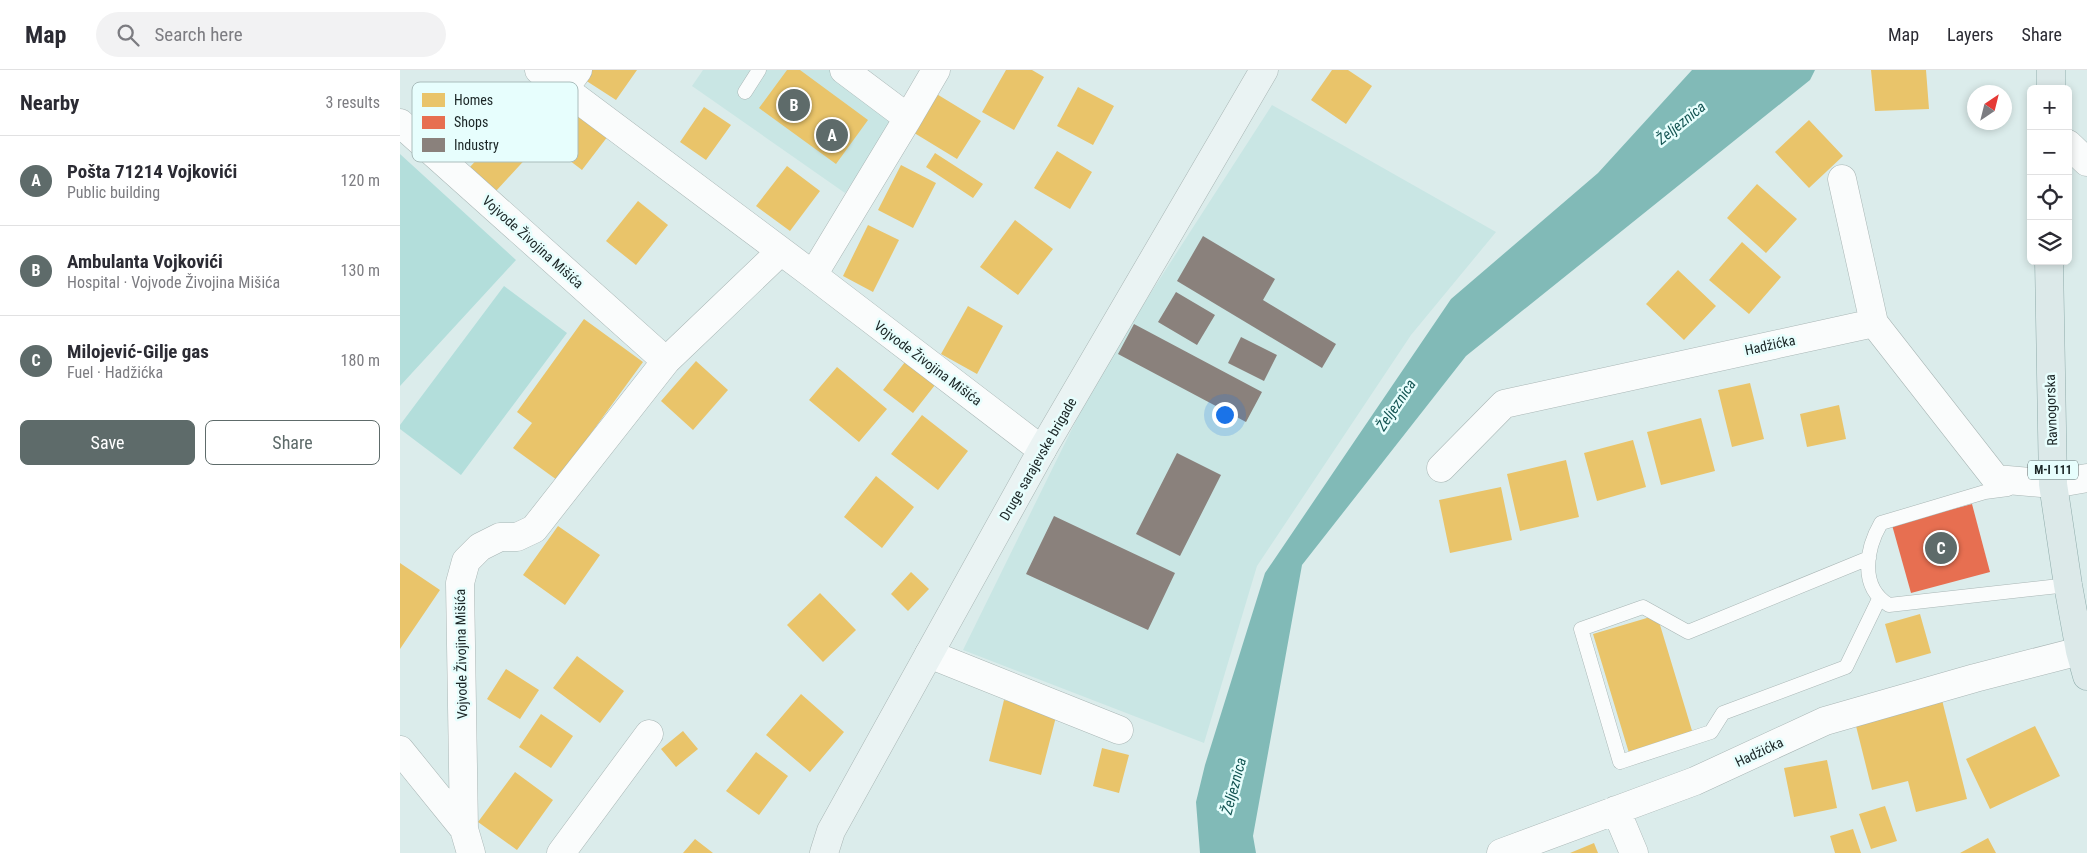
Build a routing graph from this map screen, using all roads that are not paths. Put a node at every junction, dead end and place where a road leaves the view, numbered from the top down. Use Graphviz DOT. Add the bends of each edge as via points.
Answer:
graph roads {
  1 [pos="539,70"];
  2 [pos="759,70"];
  3 [pos="844,70"];
  4 [pos="936,70"];
  5 [pos="1264,70"];
  6 [pos="2052,70"];
  7 [pos="571,80"];
  8 [pos="2051,85"];
  9 [pos="578,86"];
  10 [pos="745,92"];
  11 [pos="908,118"];
  12 [pos="400,123"];
  13 [pos="412,134"];
  14 [pos="2072,148"];
  15 [pos="444,162"];
  16 [pos="2087,162"];
  17 [pos="1842,179"];
  18 [pos="780,252"];
  19 [pos="2049,265"];
  20 [pos="814,276"];
  21 [pos="1874,323"];
  22 [pos="666,361"];
  23 [pos="1042,450"];
  24 [pos="1441,468"];
  25 [pos="2087,478"];
  26 [pos="2053,484"];
  27 [pos="1869,558"];
  28 [pos="2068,585"];
  29 [pos="1879,599"];
  30 [pos="929,654"];
  31 [pos="2083,663"];
  32 [pos="1119,730"];
  33 [pos="649,734"];
  34 [pos="400,750"];
  35 [pos="1616,810"];
  36 [pos="467,841"];
  37 [pos="561,853"];
  38 [pos="824,853"];
  39 [pos="1501,853"];
  40 [pos="1634,853"];
  1 -- 7 [label="street, Vojvode Živojina Mišića"];
  2 -- 10 [label="lane"];
  3 -- 11 [label="street"];
  4 -- 11 [label="street"];
  5 -- 23 [label="main road, Druge sarajevske brigade"];
  6 -- 8 [label="main road"];
  9 -- 18 [label="street, Vojvode Živojina Mišića"];
  11 -- 20 [label="street"];
  12 -- 13 [label="street, Vojvode Živojina Mišića"];
  14 -- 16 [label="street"];
  15 -- 22 [label="street, Vojvode Živojina Mišića"];
  17 -- 21 [label="street"];
  18 -- 20 [label="street, Vojvode Živojina Mišića"];
  18 -- 22 [label="street, Vojvode Živojina Mišića"];
  19 -- 26 [label="main road, Ravnogorska / M-I 111"];
  20 -- 23 [label="street, Vojvode Živojina Mišića"];
  21 -- 24 [label="street, Hadžićka" via="1504,404"];
  21 -- 26 [label="street" via="1996,479"];
  22 -- 36 [label="street, Vojvode Živojina Mišića" via="534,529 517,537 500,537 480,547 466,561 460,583"];
  23 -- 30 [label="main road, Druge sarajevske brigade"];
  25 -- 26 [label="street"];
  26 -- 27 [label="lane" via="1985,492 1881,523 1872,539"];
  26 -- 28 [label="main road, Ravnogorska / M-I 111"];
  27 -- 29 [label="lane" via="1869,580"];
  27 -- 29 [label="lane" via="1688,632 1643,607 1581,629 1620,762 1711,732 1723,713 1846,667"];
  28 -- 29 [label="lane" via="1890,605"];
  28 -- 31 [label="main road, Ravnogorska / M-I 111"];
  30 -- 32 [label="street"];
  30 -- 38 [label="main road, Druge sarajevske brigade" via="831,831"];
  31 -- 35 [label="street, Hadžićka" via="1976,678 1825,721 1695,781"];
  33 -- 37 [label="street"];
  34 -- 36 [label="street, Vojvode Živojina Mišića"];
  35 -- 39 [label="street, Hadžićka"];
  35 -- 40 [label="street"];
}
